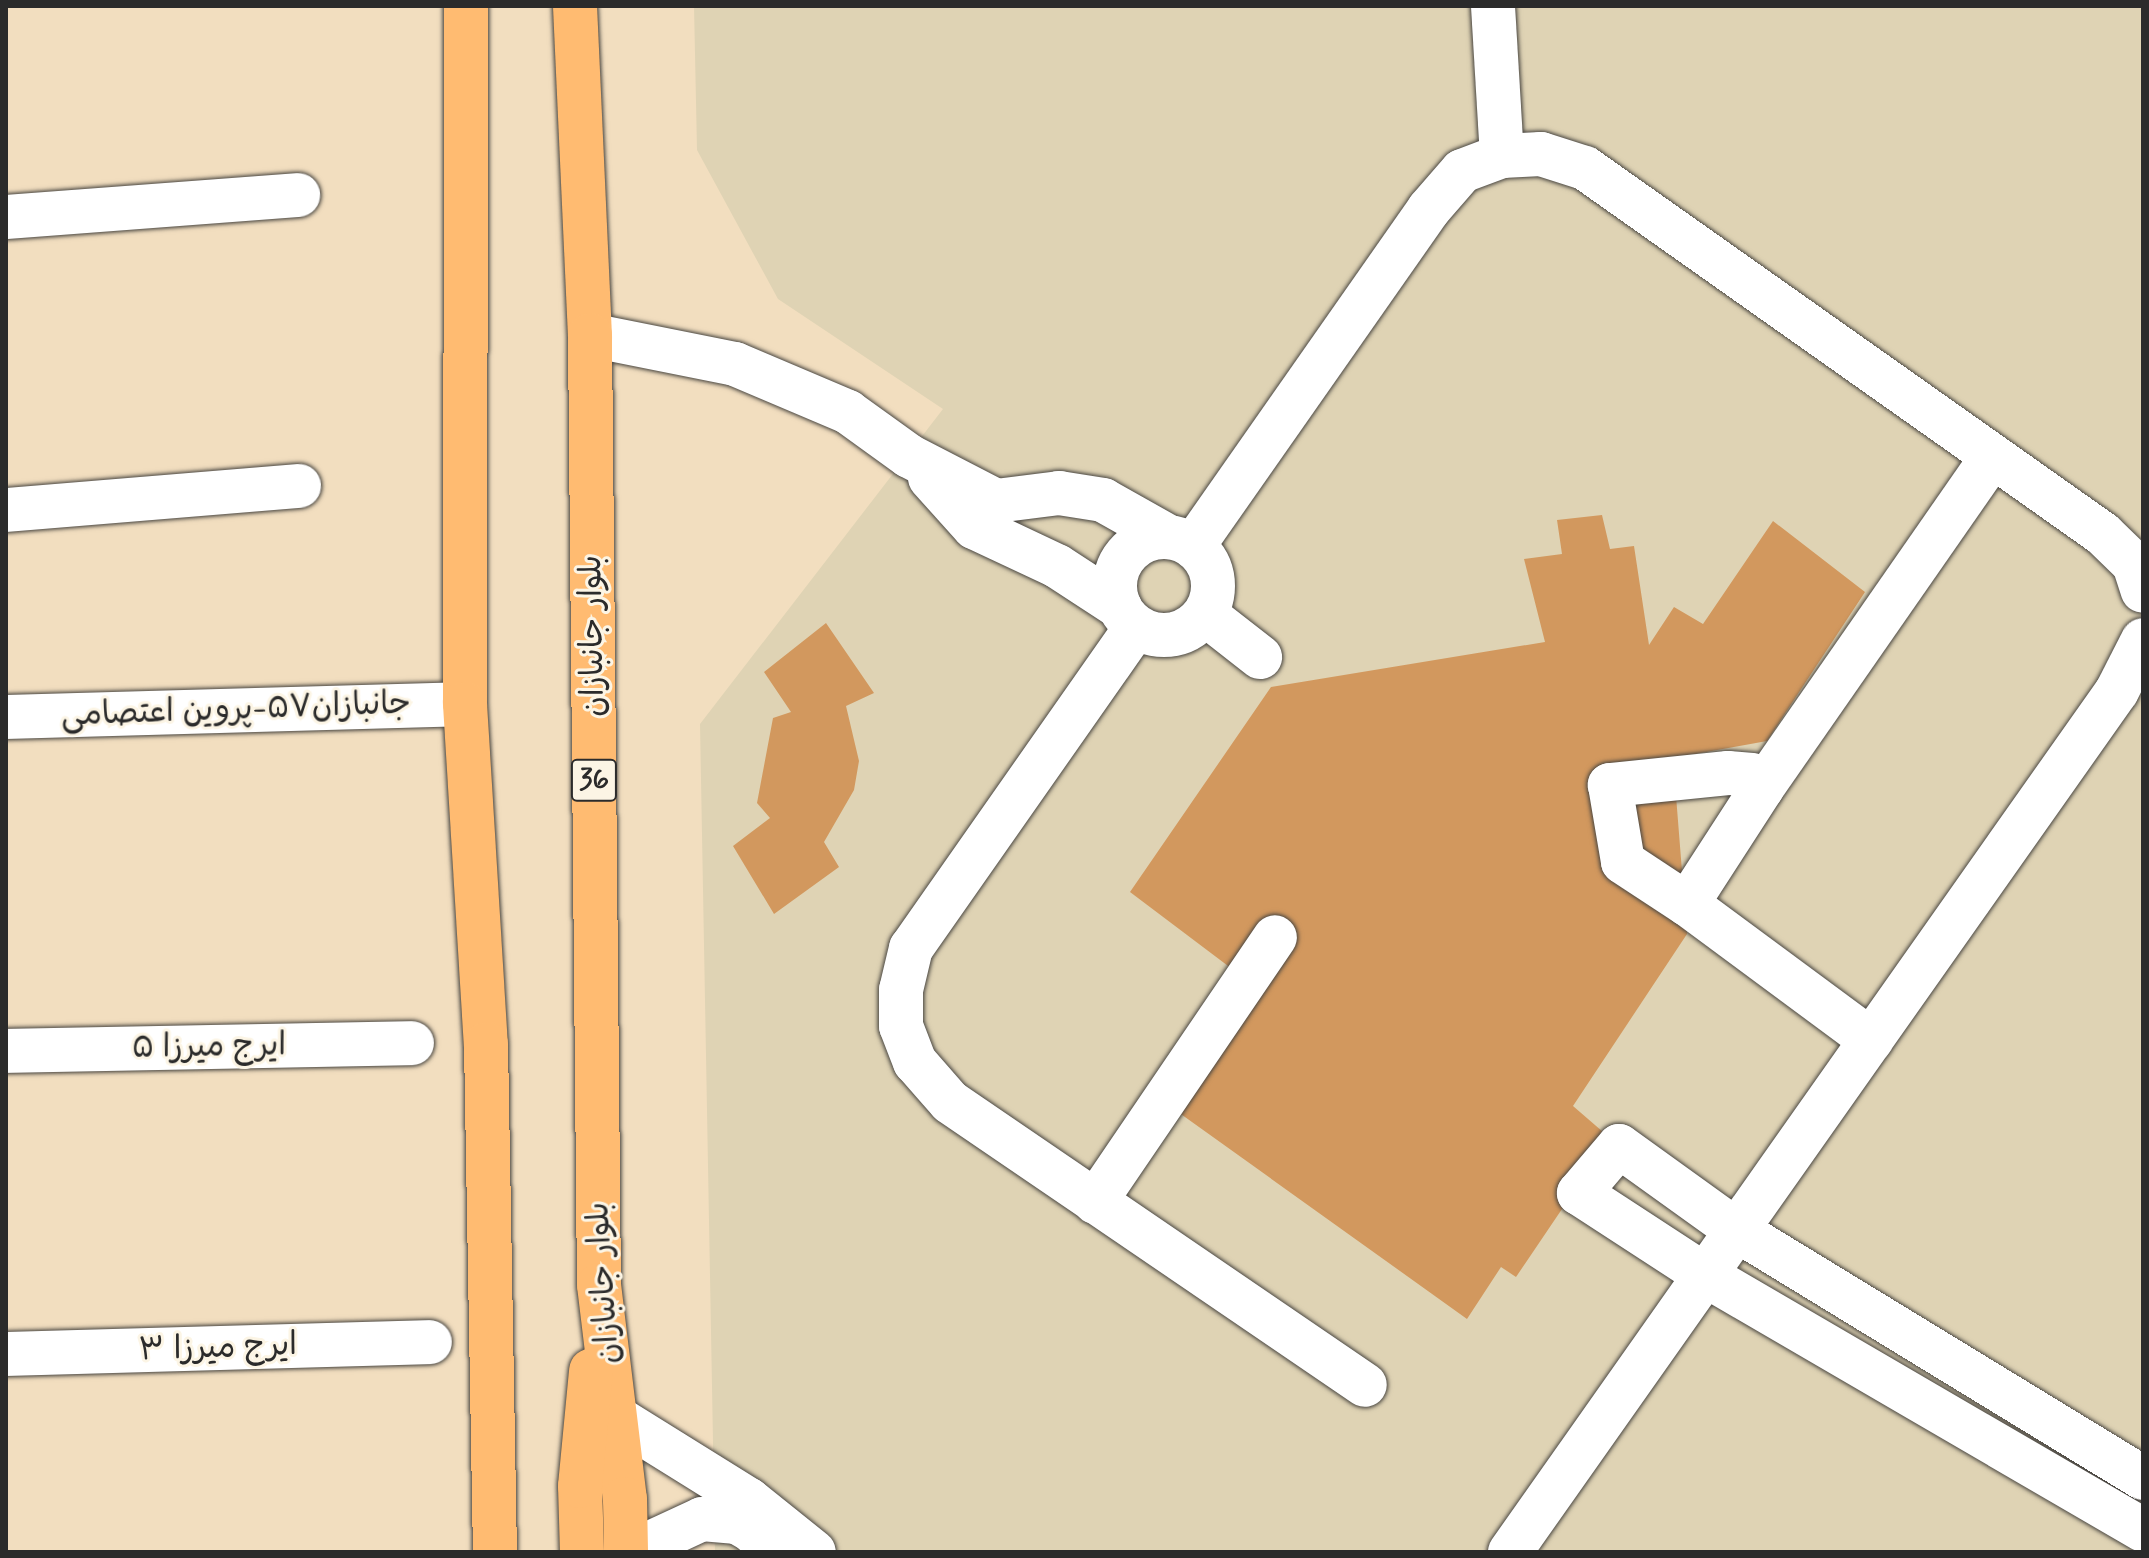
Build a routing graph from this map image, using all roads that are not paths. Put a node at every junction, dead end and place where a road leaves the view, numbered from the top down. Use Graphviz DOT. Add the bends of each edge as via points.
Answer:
graph roads {
  1 [pos="466,6"];
  2 [pos="575,6"];
  3 [pos="1493,6"];
  4 [pos="1502,156"];
  5 [pos="298,195"];
  6 [pos="6,217"];
  7 [pos="590,335"];
  8 [pos="909,456"];
  9 [pos="1993,456"];
  10 [pos="299,486"];
  11 [pos="6,510"];
  12 [pos="1181,541"];
  13 [pos="2143,591"];
  14 [pos="1205,614"];
  15 [pos="1128,617"];
  16 [pos="2143,640"];
  17 [pos="1260,657"];
  18 [pos="465,704"];
  19 [pos="6,717"];
  20 [pos="1762,788"];
  21 [pos="1687,904"];
  22 [pos="1275,937"];
  23 [pos="1871,1040"];
  24 [pos="412,1043"];
  25 [pos="6,1051"];
  26 [pos="1095,1202"];
  27 [pos="1736,1230"];
  28 [pos="1705,1275"];
  29 [pos="599,1285"];
  30 [pos="430,1342"];
  31 [pos="6,1354"];
  32 [pos="1365,1385"];
  33 [pos="614,1416"];
  34 [pos="2143,1478"];
  35 [pos="2143,1530"];
  36 [pos="495,1552"];
  37 [pos="582,1552"];
  38 [pos="628,1552"];
  39 [pos="774,1552"];
  40 [pos="814,1552"];
  41 [pos="1510,1552"];
  1 -- 18 [label="main road"];
  2 -- 7 [label="main road, بلوار جانبازان / 36"];
  3 -- 4 [label="street"];
  4 -- 9 [label="street" via="1541,154 1585,168"];
  4 -- 12 [label="street" via="1462,171 1429,209"];
  5 -- 6 [label="street"];
  7 -- 8 [label="street" via="735,364 848,412"];
  7 -- 29 [label="main road, بلوار جانبازان / 36"];
  8 -- 12 [label="street" via="996,501 1059,493 1103,500"];
  8 -- 15 [label="street" via="974,527 1057,566"];
  9 -- 13 [label="street" via="2103,534 2134,564"];
  9 -- 20 [label="street"];
  10 -- 11 [label="street"];
  12 -- 14 [label="street" via="1209,565 1211,603"];
  12 -- 15 [label="street" via="1144,542 1124,558 1115,582"];
  14 -- 15 [label="street" via="1173,635 1148,633"];
  14 -- 17 [label="street"];
  15 -- 26 [label="street" via="911,948 901,990 901,1026 915,1062 950,1102"];
  16 -- 23 [label="street" via="2117,691"];
  18 -- 19 [label="street, جانبازان۵۷-پروین اعتصامی"];
  18 -- 36 [label="main road" via="486,1044"];
  20 -- 21 [label="street"];
  20 -- 21 [label="street" via="1752,775 1728,773 1610,785 1623,862"];
  21 -- 23 [label="street"];
  22 -- 26 [label="street"];
  23 -- 27 [label="street"];
  24 -- 25 [label="street, ایرج میرزا ۵"];
  26 -- 32 [label="street"];
  27 -- 28 [label="street"];
  27 -- 28 [label="street" via="1619,1146 1579,1193"];
  27 -- 34 [label="street"];
  28 -- 35 [label="street"];
  28 -- 41 [label="street"];
  29 -- 33 [label="main road, بلوار جانبازان / 36"];
  29 -- 37 [label="main road" via="580,1486"];
  30 -- 31 [label="street, ایرج میرزا ۳"];
  33 -- 38 [label="main road, بلوار جانبازان / 36"];
  33 -- 40 [label="street" via="749,1500"];
  38 -- 39 [label="street" via="702,1519 737,1522"];
}
